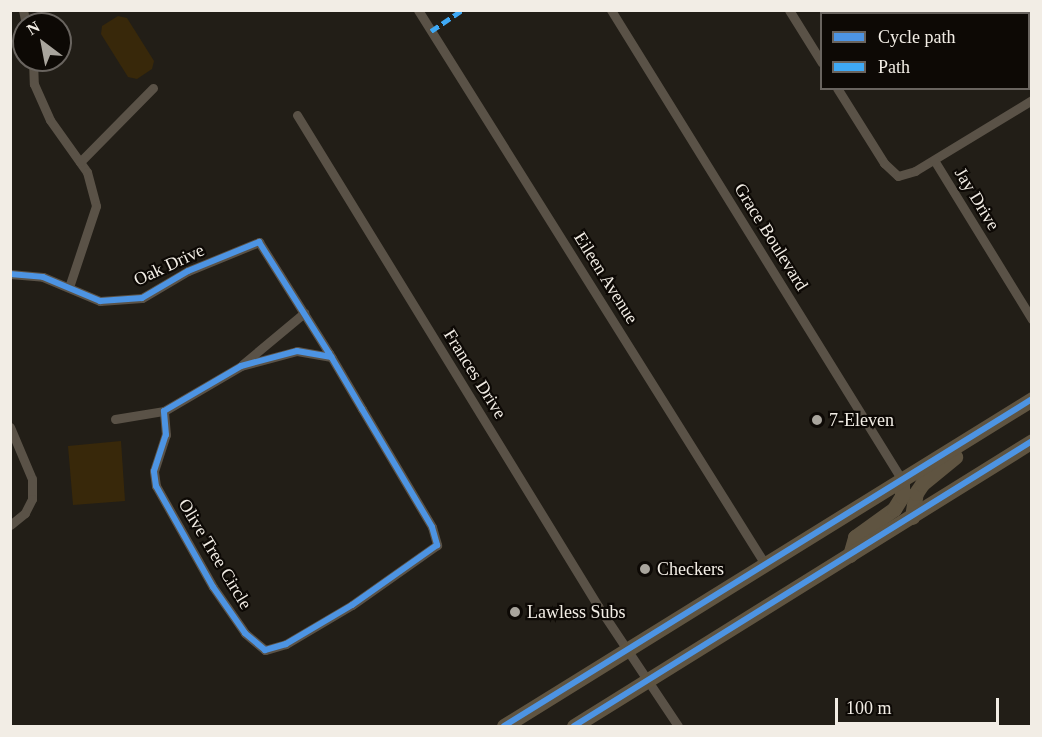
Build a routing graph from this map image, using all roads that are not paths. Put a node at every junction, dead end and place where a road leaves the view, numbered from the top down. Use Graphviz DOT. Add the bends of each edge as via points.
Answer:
graph roads {
  1 [pos="418,10"];
  2 [pos="611,10"];
  3 [pos="789,10"];
  4 [pos="820,60"];
  5 [pos="34,72"];
  6 [pos="153,88"];
  7 [pos="838,90"];
  8 [pos="1032,100"];
  9 [pos="297,115"];
  10 [pos="934,160"];
  11 [pos="80,162"];
  12 [pos="10,274"];
  13 [pos="69,287"];
  14 [pos="304,313"];
  15 [pos="1032,319"];
  16 [pos="331,357"];
  17 [pos="242,366"];
  18 [pos="1032,399"];
  19 [pos="164,411"];
  20 [pos="1008,414"];
  21 [pos="115,420"];
  22 [pos="10,427"];
  23 [pos="1032,441"];
  24 [pos="902,480"];
  25 [pos="912,517"];
  26 [pos="10,525"];
  27 [pos="850,555"];
  28 [pos="765,564"];
  29 [pos="625,650"];
  30 [pos="648,681"];
  31 [pos="504,726"];
  32 [pos="574,726"];
  33 [pos="678,726"];
  1 -- 28 [label="street, Eileen Avenue"];
  2 -- 24 [label="street, Grace Boulevard"];
  3 -- 4 [label="street"];
  5 -- 11 [label="street" via="34,84 50,120"];
  6 -- 11 [label="street"];
  7 -- 10 [label="street, Jay Drive" via="890,171 906,175"];
  8 -- 10 [label="street"];
  9 -- 29 [label="street, Frances Drive"];
  10 -- 15 [label="street, Jay Drive"];
  11 -- 13 [label="street" via="96,206"];
  12 -- 13 [label="street, Oak Drive" via="43,277"];
  13 -- 14 [label="street, Oak Drive" via="100,301 142,298 188,271 259,242"];
  14 -- 16 [label="street, Olive Tree Circle"];
  14 -- 17 [label="street"];
  16 -- 17 [label="street" via="297,351"];
  16 -- 19 [label="street, Olive Tree Circle" via="432,527 437,544 352,605 286,644 265,650 245,633 213,587 156,486 154,471 166,435"];
  17 -- 19 [label="street"];
  18 -- 20 [label="main road"];
  19 -- 21 [label="street"];
  20 -- 24 [label="main road"];
  20 -- 25 [label="main road" via="922,484 916,493"];
  22 -- 26 [label="street" via="32,479 32,499 25,513"];
  23 -- 25 [label="main road"];
  24 -- 27 [label="main road" via="902,496 894,509 855,537"];
  24 -- 28 [label="main road"];
  25 -- 27 [label="main road"];
  27 -- 30 [label="main road"];
  28 -- 29 [label="main road"];
  29 -- 30 [label="street, Frances Drive"];
  29 -- 31 [label="main road"];
  30 -- 32 [label="main road"];
  30 -- 33 [label="street, Frances Drive"];
}
